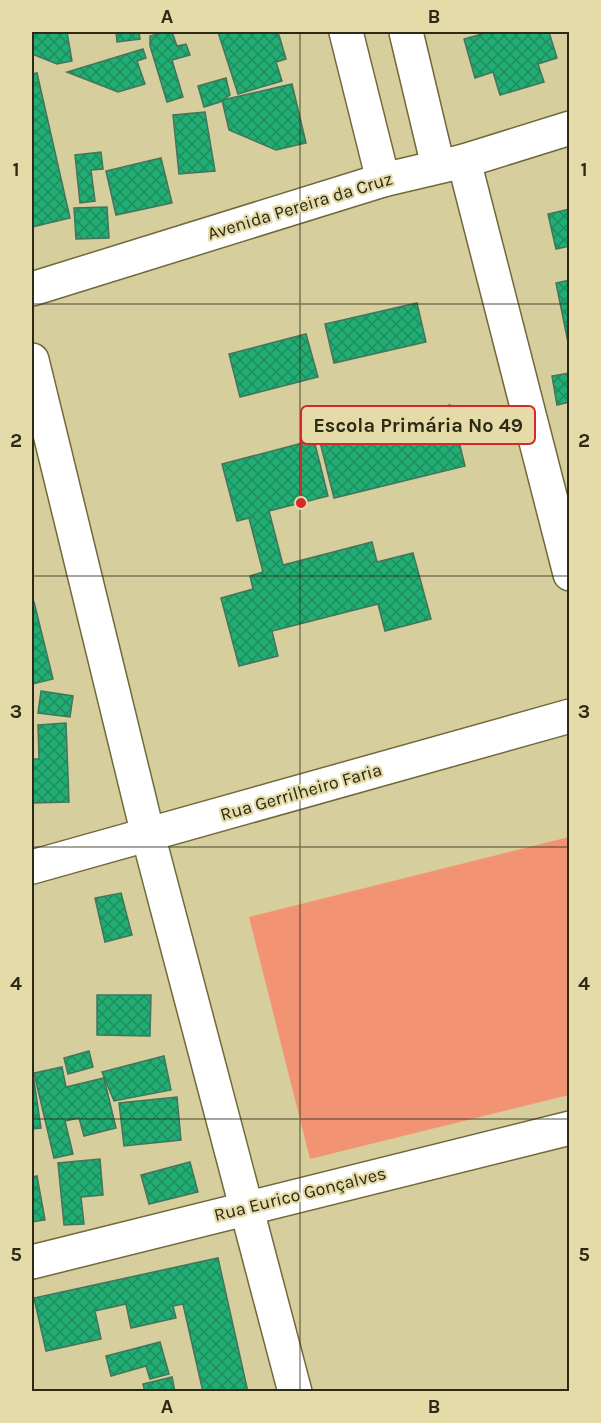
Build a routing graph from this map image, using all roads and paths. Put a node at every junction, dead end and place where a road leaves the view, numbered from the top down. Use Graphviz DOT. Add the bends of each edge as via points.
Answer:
graph roads {
  1 [pos="346,32"];
  2 [pos="406,32"];
  3 [pos="570,128"];
  4 [pos="451,164"];
  5 [pos="383,180"];
  6 [pos="32,289"];
  7 [pos="32,360"];
  8 [pos="570,574"];
  9 [pos="570,716"];
  10 [pos="148,835"];
  11 [pos="32,867"];
  12 [pos="570,1128"];
  13 [pos="246,1207"];
  14 [pos="32,1262"];
  15 [pos="295,1392"];
  1 -- 5 [label="street"];
  2 -- 4 [label="street"];
  3 -- 4 [label="street, Avenida Pereira da Cruz"];
  4 -- 5 [label="street, Avenida Pereira da Cruz"];
  4 -- 8 [label="street"];
  5 -- 6 [label="street, Avenida Pereira da Cruz"];
  7 -- 10 [label="street"];
  9 -- 10 [label="street, Rua Gerrilheiro Faria"];
  10 -- 11 [label="street, Rua Gerrilheiro Faria"];
  10 -- 13 [label="street"];
  12 -- 13 [label="street, Rua Eurico Gonçalves"];
  13 -- 14 [label="street, Rua Eurico Gonçalves"];
  13 -- 15 [label="street"];
}
